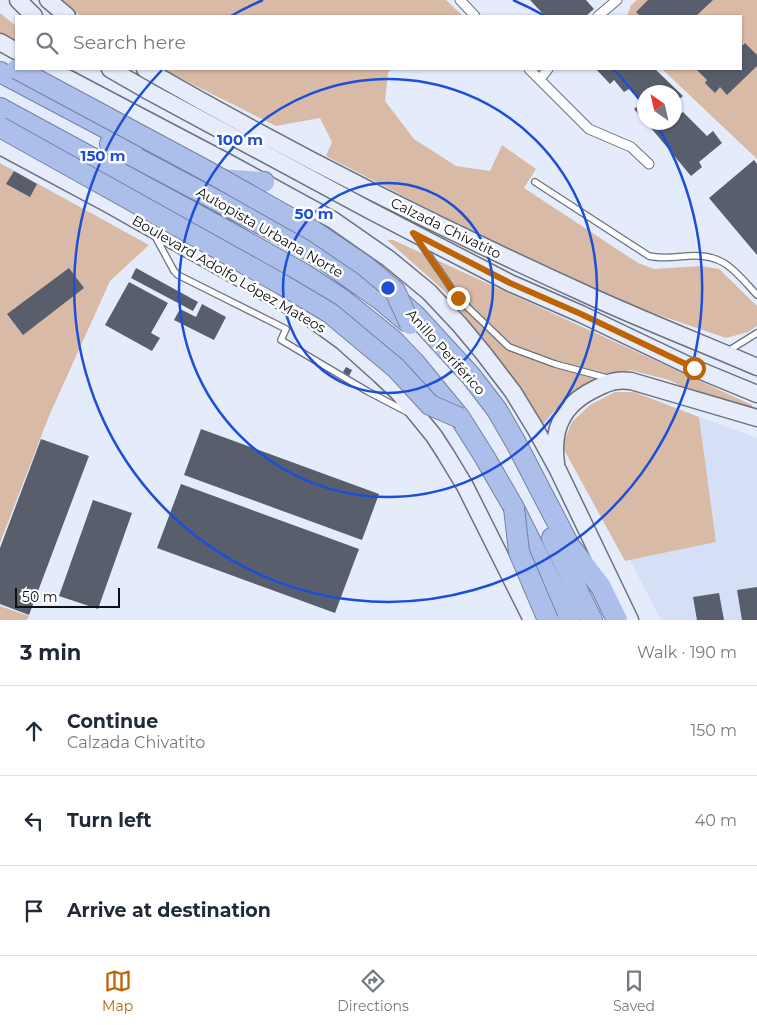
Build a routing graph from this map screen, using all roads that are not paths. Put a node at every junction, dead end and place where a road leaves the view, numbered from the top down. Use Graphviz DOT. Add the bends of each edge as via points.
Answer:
graph roads {
  1 [pos="18,0"];
  2 [pos="48,0"];
  3 [pos="460,0"];
  4 [pos="617,0"];
  5 [pos="33,15"];
  6 [pos="67,15"];
  7 [pos="474,15"];
  8 [pos="599,15"];
  9 [pos="0,42"];
  10 [pos="15,50"];
  11 [pos="0,60"];
  12 [pos="15,67"];
  13 [pos="21,70"];
  14 [pos="52,70"];
  15 [pos="112,70"];
  16 [pos="147,70"];
  17 [pos="530,70"];
  18 [pos="547,70"];
  19 [pos="0,72"];
  20 [pos="540,79"];
  21 [pos="0,85"];
  22 [pos="0,108"];
  23 [pos="0,116"];
  24 [pos="0,127"];
  25 [pos="0,146"];
  26 [pos="649,164"];
  27 [pos="204,178"];
  28 [pos="264,182"];
  29 [pos="535,182"];
  30 [pos="150,228"];
  31 [pos="413,233"];
  32 [pos="757,295"];
  33 [pos="410,324"];
  34 [pos="757,333"];
  35 [pos="724,353"];
  36 [pos="757,367"];
  37 [pos="617,381"];
  38 [pos="757,394"];
  39 [pos="460,418"];
  40 [pos="757,418"];
  41 [pos="420,419"];
  42 [pos="558,470"];
  43 [pos="514,508"];
  44 [pos="560,553"];
  45 [pos="532,620"];
  46 [pos="548,620"];
  47 [pos="566,620"];
  48 [pos="570,620"];
  49 [pos="592,620"];
  50 [pos="612,620"];
  51 [pos="617,620"];
  52 [pos="630,620"];
  1 -- 5 [label="main road"];
  2 -- 6 [label="main road"];
  3 -- 7 [label="street"];
  4 -- 8 [label="street"];
  9 -- 10 [label="main road"];
  11 -- 12 [label="highway"];
  13 -- 33 [label="highway, bridge" via="315,232 395,291"];
  14 -- 28 [label="main road"];
  15 -- 31 [label="main road, Calzada Chivatito"];
  16 -- 35 [label="main road, Calzada Chivatito" via="383,198 592,296"];
  17 -- 20 [label="street"];
  18 -- 20 [label="street"];
  19 -- 27 [label="highway, Anillo Periférico"];
  20 -- 26 [label="street" via="589,129 631,147"];
  21 -- 33 [label="highway, Autopista Urbana Norte" via="319,256"];
  22 -- 39 [label="highway, Autopista Urbana Norte" via="228,231 342,299 393,340"];
  23 -- 47 [label="highway" via="301,278 385,338 441,399 467,438 522,530"];
  24 -- 39 [label="highway, bridge" via="330,313 396,368 430,405"];
  25 -- 30 [label="main road, Boulevard Adolfo López Mateos"];
  27 -- 28 [label="highway"];
  27 -- 51 [label="highway, Anillo Periférico" via="315,239 380,284 416,316 497,410 569,545 601,586"];
  28 -- 42 [label="main road" via="333,220 429,292 460,325 513,392"];
  29 -- 32 [label="lane" via="649,256 710,257 724,262"];
  30 -- 41 [label="main road, Boulevard Adolfo López Mateos" via="325,327 399,393"];
  30 -- 41 [label="lane" via="178,274 286,329 281,340"];
  31 -- 37 [label="lane" via="458,298 509,347"];
  31 -- 38 [label="main road, Calzada Chivatito" via="510,283"];
  33 -- 44 [label="highway, Autopista Urbana Norte" via="439,353 489,421"];
  34 -- 35 [label="lane"];
  35 -- 36 [label="main road, Calzada Chivatito"];
  37 -- 40 [label="main road" via="631,381"];
  37 -- 42 [label="main road" via="590,391 563,414 555,444"];
  39 -- 43 [label="highway, Autopista Urbana Norte"];
  41 -- 45 [label="main road, Boulevard Adolfo López Mateos" via="465,486"];
  42 -- 52 [label="main road"];
  43 -- 46 [label="highway, bridge" via="518,552"];
  43 -- 48 [label="highway, Autopista Urbana Norte"];
  44 -- 49 [label="highway, Autopista Urbana Norte"];
  44 -- 50 [label="highway" via="600,595"];
}
